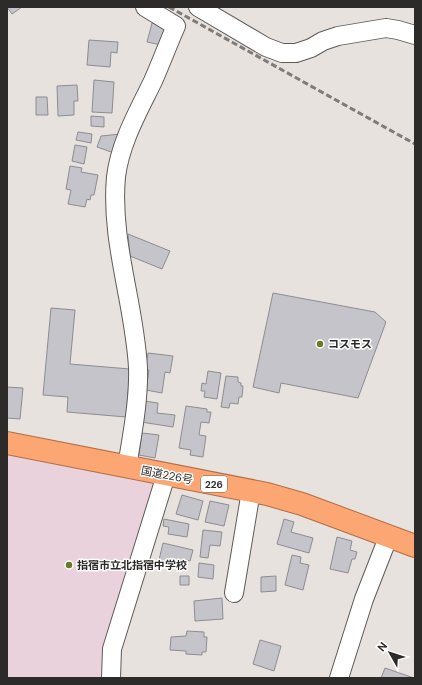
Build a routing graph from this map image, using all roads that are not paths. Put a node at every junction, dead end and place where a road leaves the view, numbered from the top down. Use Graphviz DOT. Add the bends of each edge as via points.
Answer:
graph roads {
  1 [pos="145,7"];
  2 [pos="198,7"];
  3 [pos="415,35"];
  4 [pos="7,443"];
  5 [pos="126,467"];
  6 [pos="166,475"];
  7 [pos="251,491"];
  8 [pos="389,536"];
  9 [pos="415,546"];
  10 [pos="234,593"];
  11 [pos="111,678"];
  12 [pos="339,678"];
  1 -- 5 [label="street" via="176,26 131,125 116,175 117,226 138,370"];
  2 -- 3 [label="street" via="266,47 282,53 296,53 338,36 386,28"];
  4 -- 5 [label="highway, 国道226号 / 226"];
  5 -- 6 [label="highway, 国道226号 / 226"];
  6 -- 7 [label="highway, 国道226号 / 226"];
  6 -- 11 [label="street" via="112,649"];
  7 -- 8 [label="highway, 国道226号 / 226" via="302,504"];
  7 -- 10 [label="street"];
  8 -- 9 [label="highway, 国道226号 / 226"];
  8 -- 12 [label="street" via="364,599"];
}
